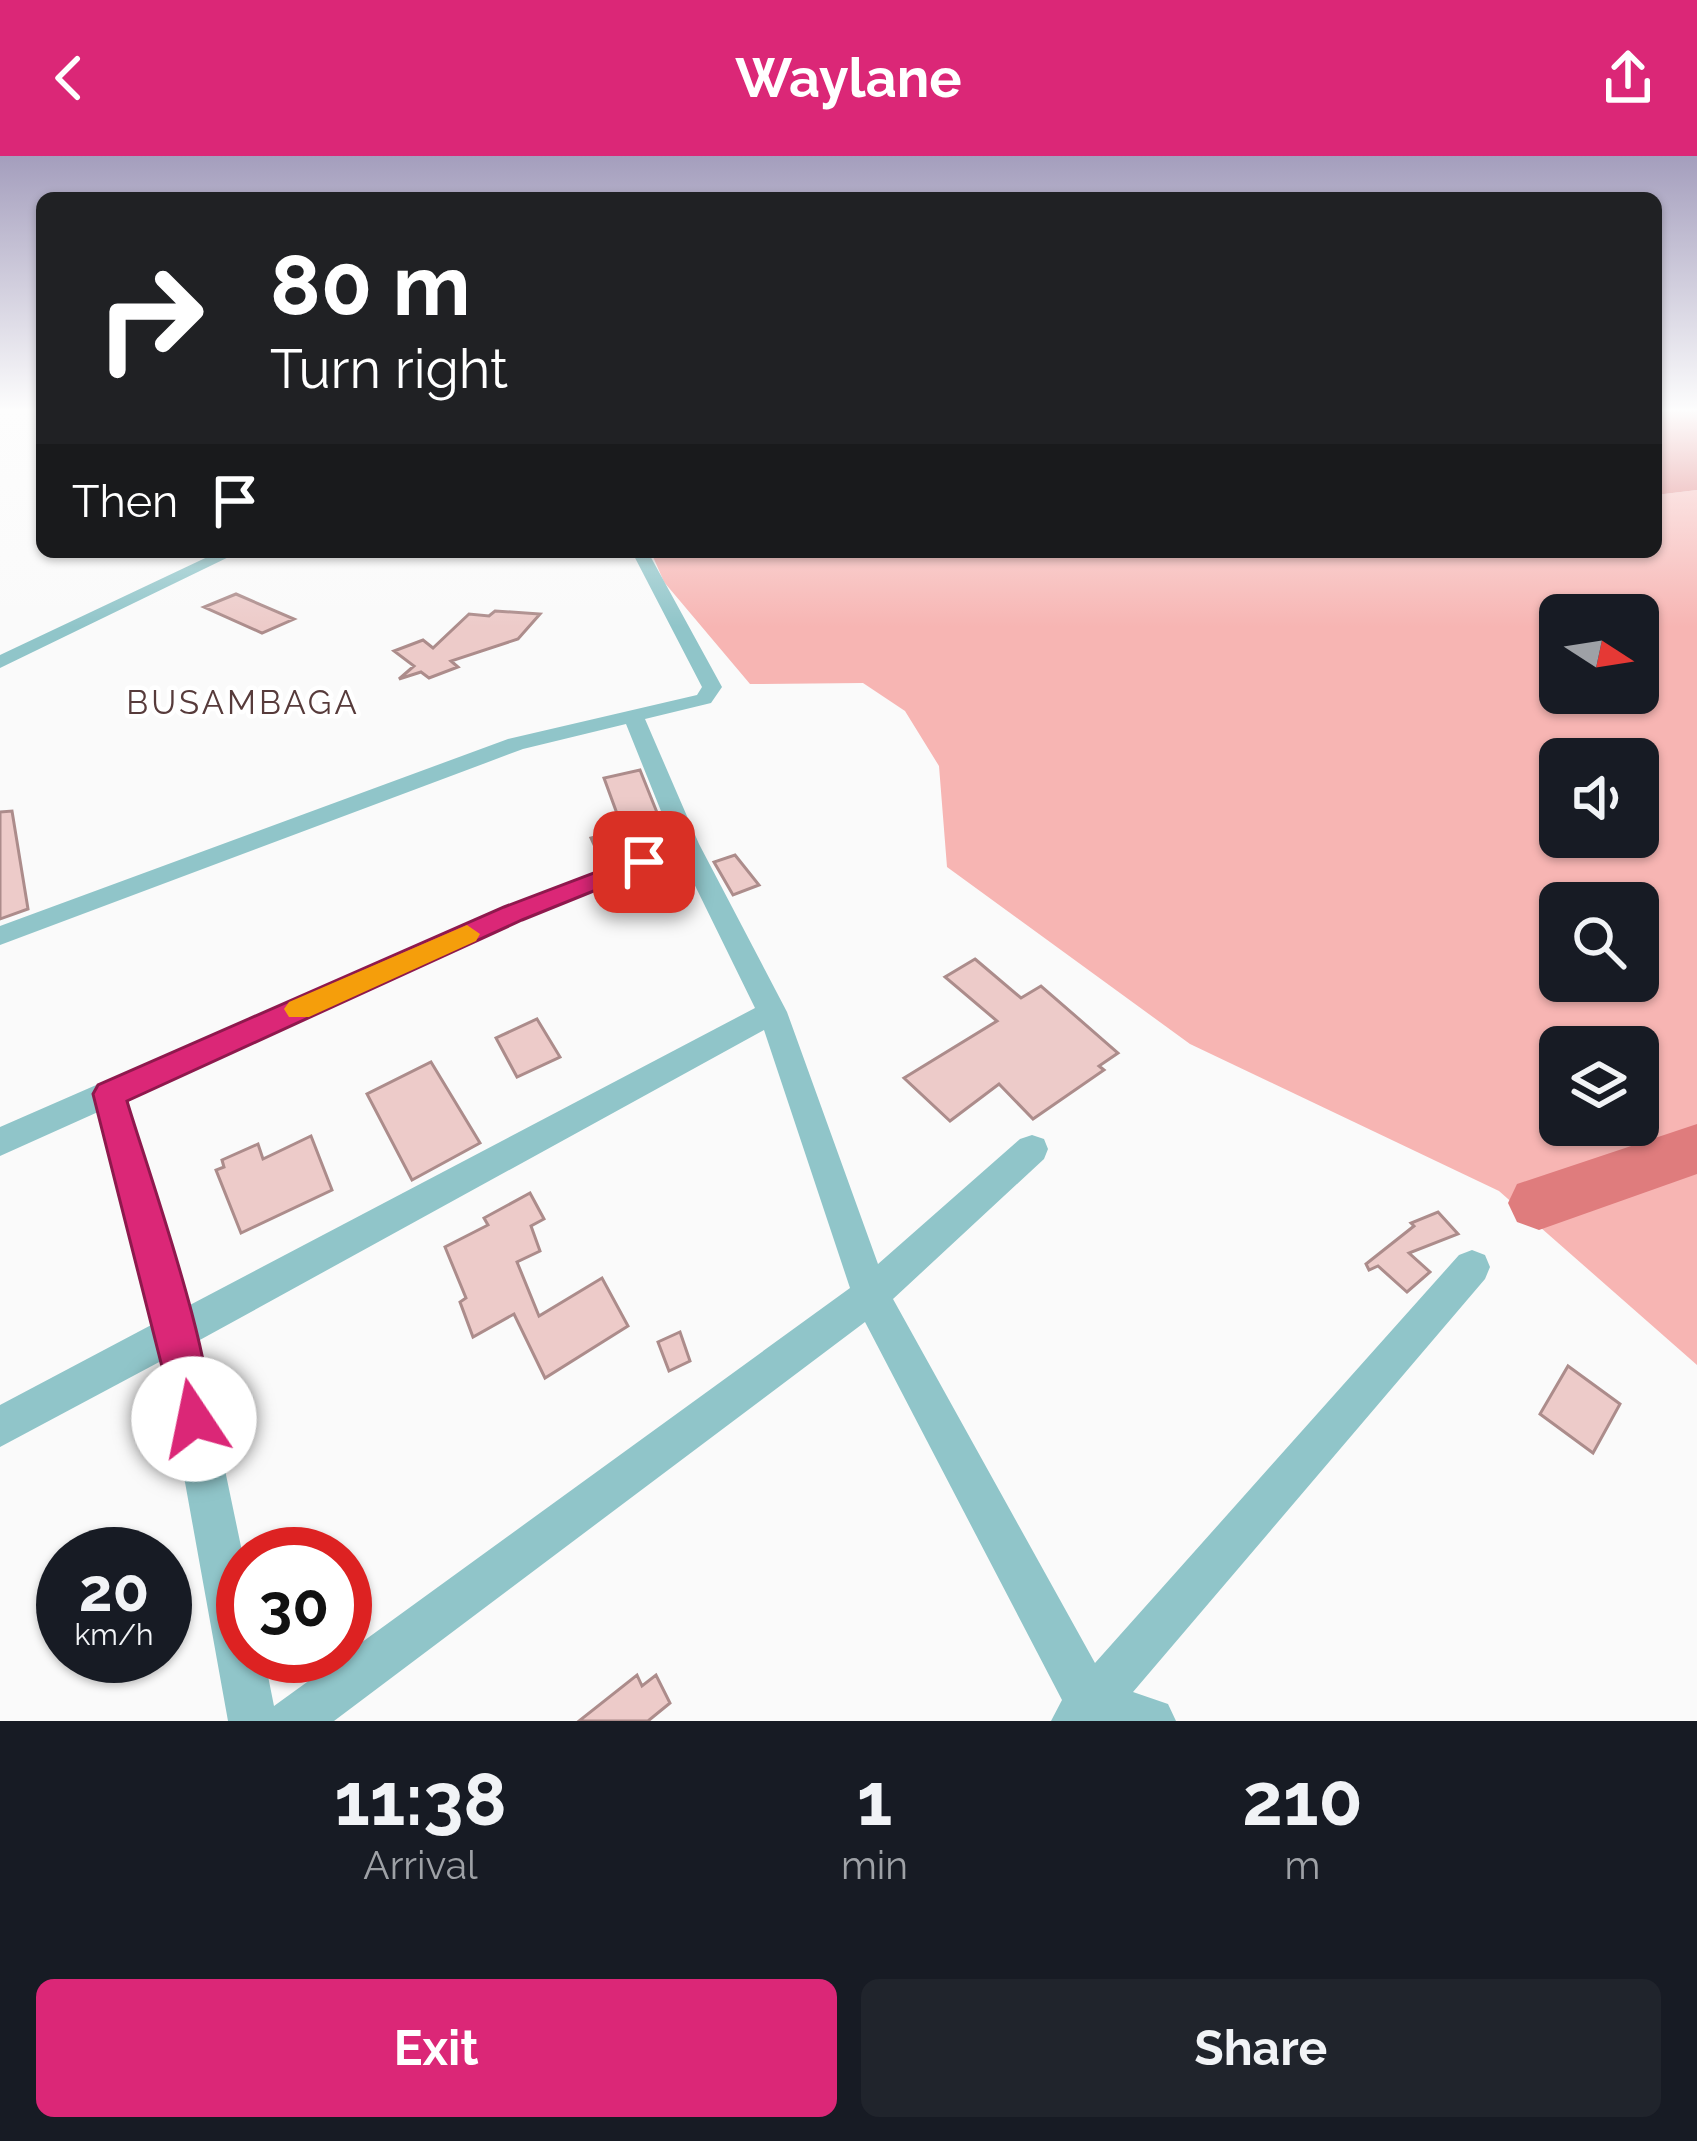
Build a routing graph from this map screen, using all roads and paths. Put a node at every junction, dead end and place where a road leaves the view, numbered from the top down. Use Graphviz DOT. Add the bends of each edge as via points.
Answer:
graph roads {
  1 [pos="218,558"];
  2 [pos="643,558"];
  3 [pos="0,662"];
  4 [pos="633,716"];
  5 [pos="687,844"];
  6 [pos="0,936"];
  7 [pos="772,1012"];
  8 [pos="109,1094"];
  9 [pos="0,1142"];
  10 [pos="1032,1149"];
  11 [pos="1472,1267"];
  12 [pos="871,1295"];
  13 [pos="176,1333"];
  14 [pos="0,1427"];
  15 [pos="1084,1713"];
  16 [pos="253,1721"];
  17 [pos="293,1721"];
  18 [pos="1151,1721"];
  1 -- 3 [label="street"];
  2 -- 4 [label="street" via="712,692"];
  4 -- 5 [label="street"];
  4 -- 6 [label="street" via="516,744"];
  5 -- 7 [label="street"];
  5 -- 8 [label="street"];
  7 -- 12 [label="street"];
  7 -- 13 [label="street"];
  8 -- 9 [label="street"];
  8 -- 13 [label="street"];
  10 -- 12 [label="street"];
  11 -- 15 [label="street"];
  12 -- 15 [label="street"];
  12 -- 17 [label="street"];
  13 -- 14 [label="street"];
  13 -- 16 [label="street"];
  15 -- 18 [label="street"];
}
